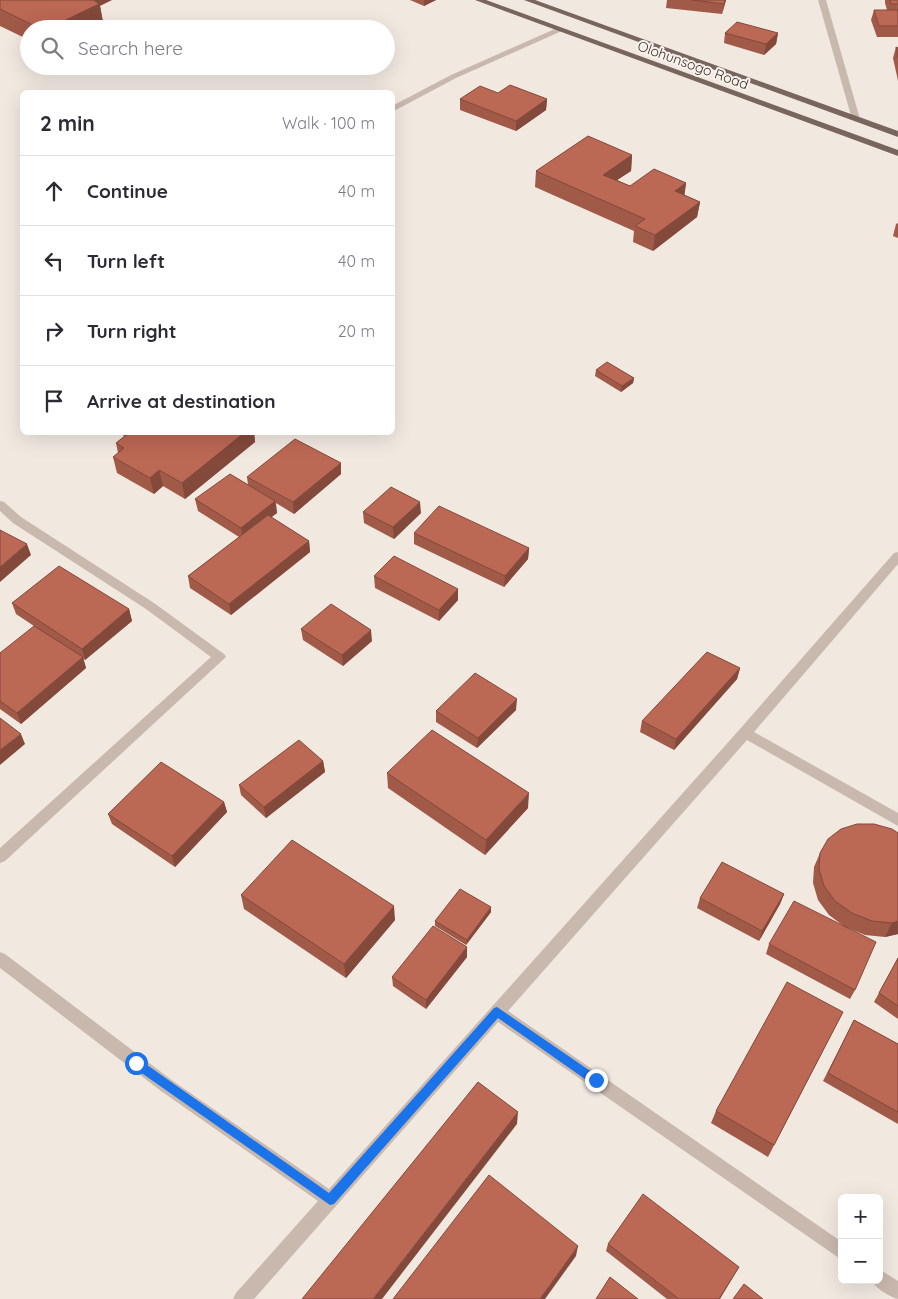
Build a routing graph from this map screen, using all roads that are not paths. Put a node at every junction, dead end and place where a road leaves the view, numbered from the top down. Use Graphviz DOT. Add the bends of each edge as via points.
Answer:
graph roads {
  1 [pos="479,0"];
  2 [pos="528,0"];
  3 [pos="822,0"];
  4 [pos="560,30"];
  5 [pos="395,108"];
  6 [pos="856,119"];
  7 [pos="898,134"];
  8 [pos="898,153"];
  9 [pos="0,506"];
  10 [pos="898,556"];
  11 [pos="745,733"];
  12 [pos="898,820"];
  13 [pos="0,857"];
  14 [pos="0,959"];
  15 [pos="497,1012"];
  16 [pos="330,1200"];
  17 [pos="838,1249"];
  18 [pos="883,1281"];
  19 [pos="898,1291"];
  20 [pos="242,1299"];
  1 -- 4 [label="main road, Olohunsogo Road"];
  2 -- 6 [label="main road, Olohunsogo Road"];
  3 -- 6 [label="street"];
  4 -- 5 [label="street" via="491,59"];
  4 -- 8 [label="main road, Olohunsogo Road"];
  6 -- 7 [label="main road, Olohunsogo Road"];
  9 -- 13 [label="street" via="220,657"];
  10 -- 11 [label="street"];
  11 -- 12 [label="street"];
  11 -- 15 [label="street"];
  14 -- 16 [label="street" via="167,1086"];
  15 -- 16 [label="street"];
  15 -- 17 [label="street"];
  16 -- 20 [label="street"];
  18 -- 19 [label="street"];
}
